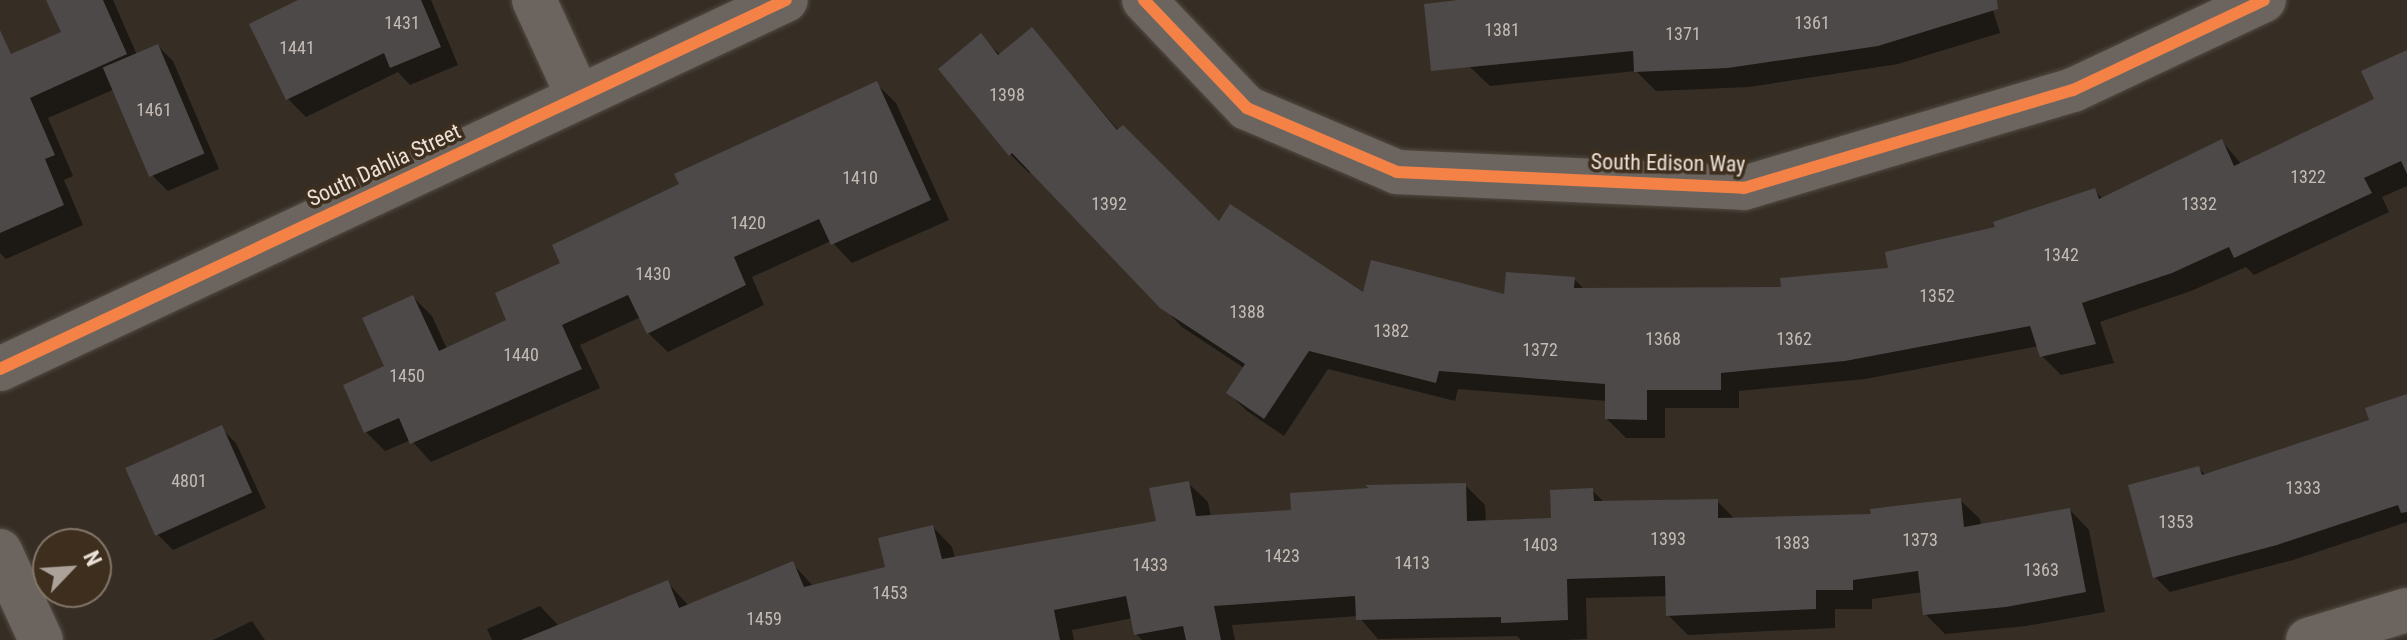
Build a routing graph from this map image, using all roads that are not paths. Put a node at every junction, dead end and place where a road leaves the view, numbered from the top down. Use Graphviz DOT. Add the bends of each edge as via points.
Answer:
graph roads {
  1 [pos="534,0"];
  2 [pos="786,0"];
  3 [pos="1144,0"];
  4 [pos="2264,0"];
  5 [pos="578,96"];
  6 [pos="0,369"];
  7 [pos="0,551"];
  8 [pos="2407,610"];
  9 [pos="41,640"];
  10 [pos="2308,640"];
  1 -- 5 [label="street"];
  2 -- 5 [label="street, South Dahlia Street"];
  3 -- 4 [label="street, South Edison Way" via="1247,108 1397,172 1744,188 2073,90"];
  5 -- 6 [label="street, South Dahlia Street"];
  7 -- 9 [label="street"];
  8 -- 10 [label="street"];
}
